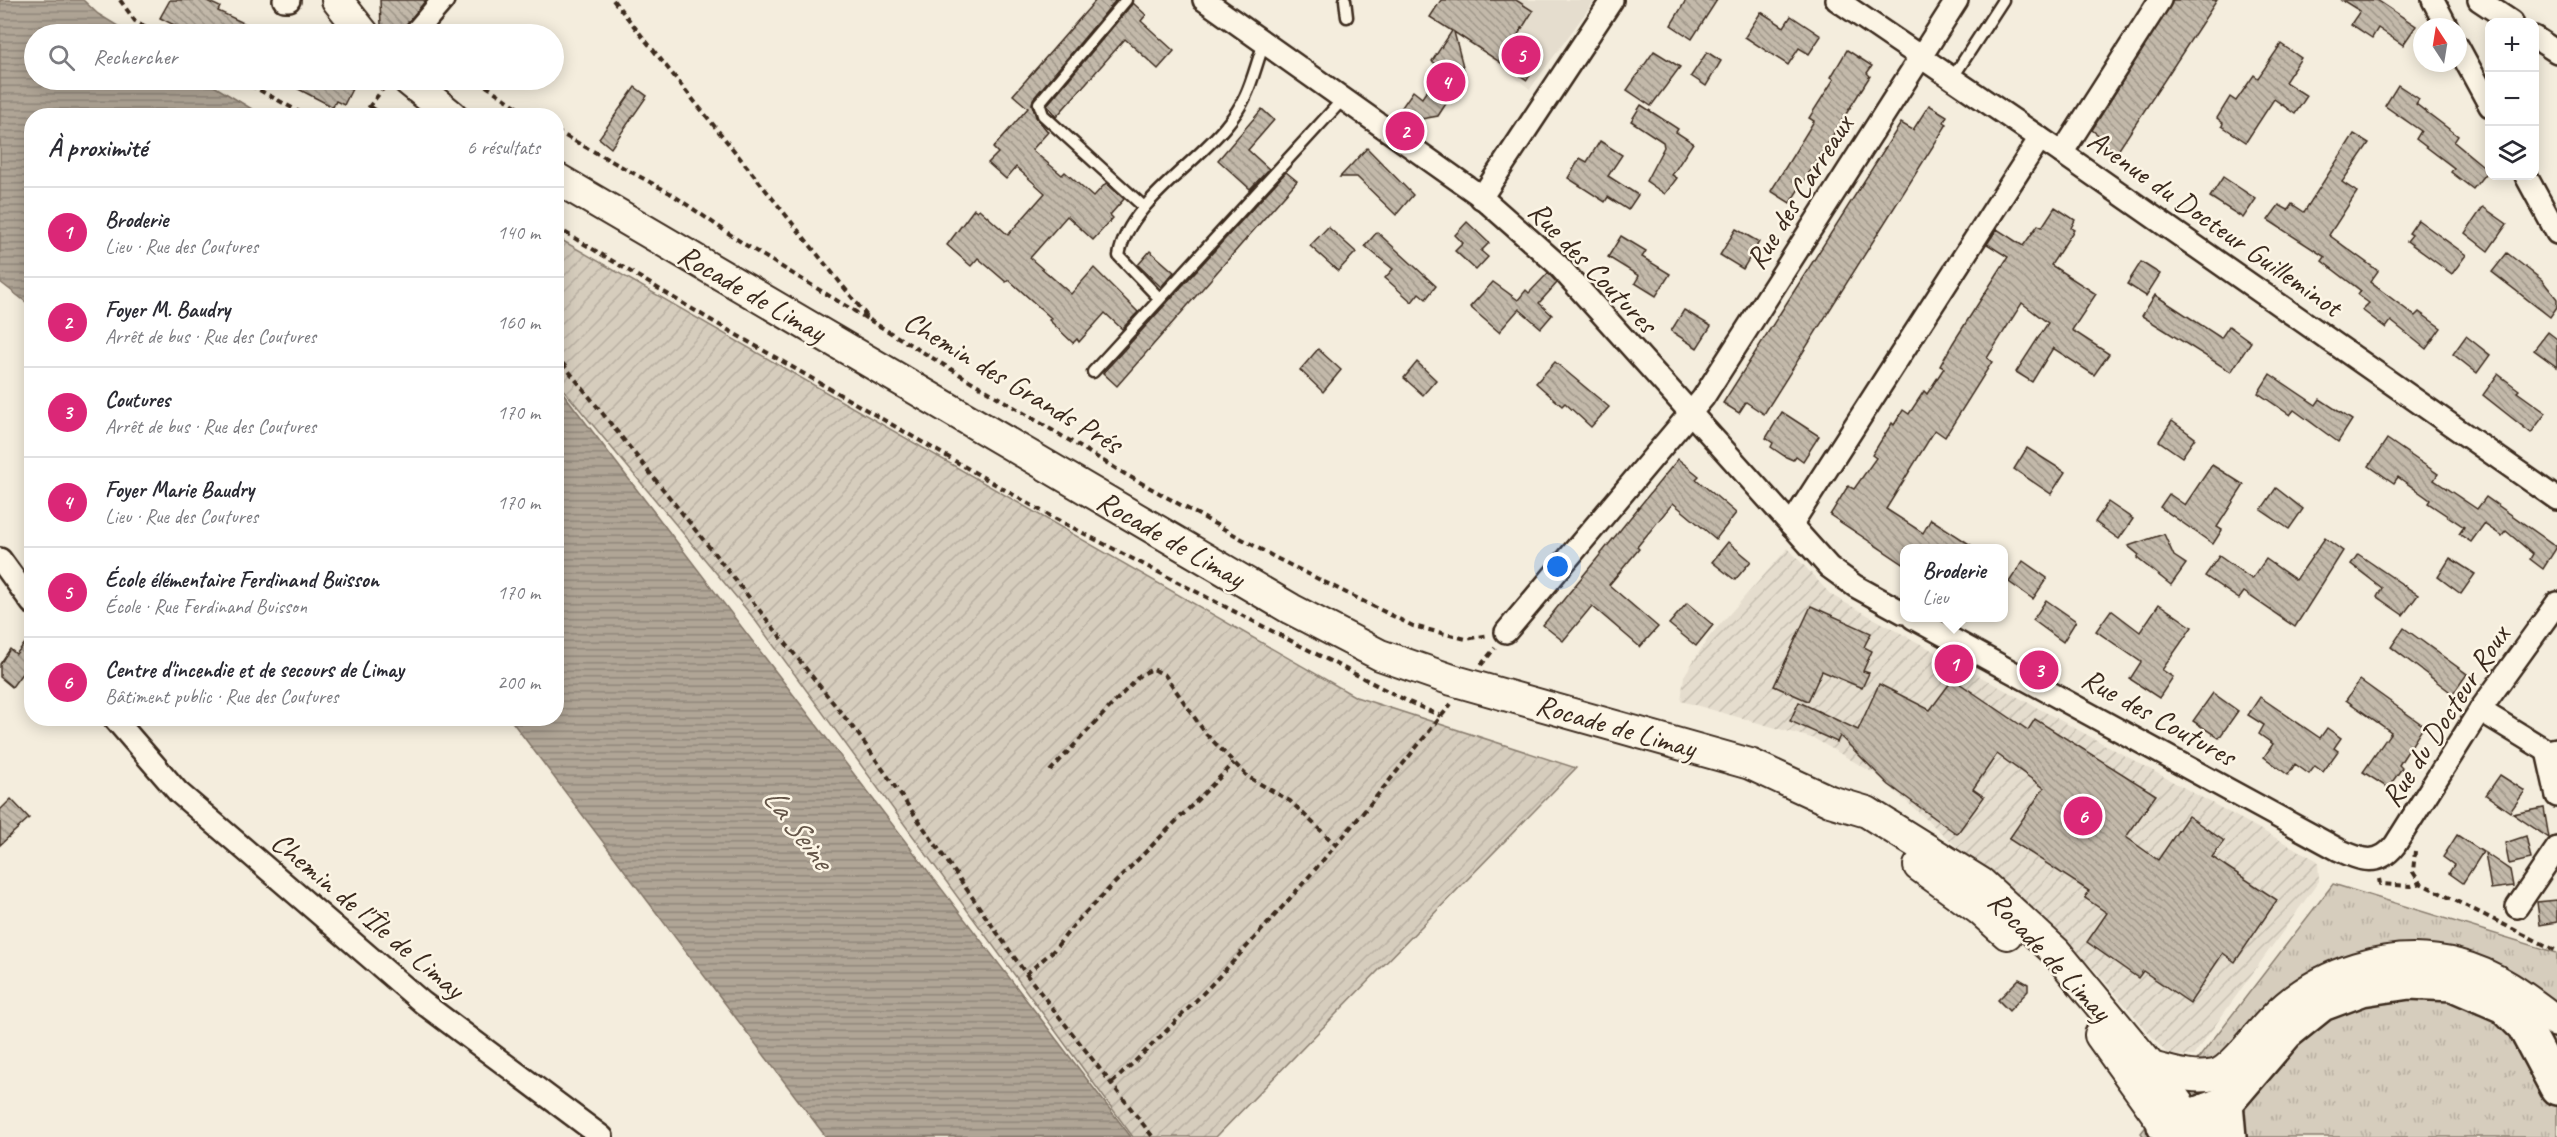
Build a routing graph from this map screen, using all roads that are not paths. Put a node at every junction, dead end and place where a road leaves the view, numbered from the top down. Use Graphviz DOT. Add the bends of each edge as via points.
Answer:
graph roads {
  1 [pos="284,0"];
  2 [pos="290,0"];
  3 [pos="337,0"];
  4 [pos="443,0"];
  5 [pos="1126,0"];
  6 [pos="1204,0"];
  7 [pos="1345,0"];
  8 [pos="1612,0"];
  9 [pos="1837,0"];
  10 [pos="1957,0"];
  11 [pos="2002,0"];
  12 [pos="2160,0"];
  13 [pos="2433,0"];
  14 [pos="2479,0"];
  15 [pos="1347,17"];
  16 [pos="2442,18"];
  17 [pos="2506,18"];
  18 [pos="356,24"];
  19 [pos="423,24"];
  20 [pos="2539,41"];
  21 [pos="1264,43"];
  22 [pos="2557,52"];
  23 [pos="1922,56"];
  24 [pos="2467,64"];
  25 [pos="1953,78"];
  26 [pos="420,90"];
  27 [pos="2485,97"];
  28 [pos="1344,98"];
  29 [pos="442,108"];
  30 [pos="2040,138"];
  31 [pos="2062,153"];
  32 [pos="2528,180"];
  33 [pos="564,183"];
  34 [pos="1481,198"];
  35 [pos="1144,207"];
  36 [pos="2557,233"];
  37 [pos="1159,298"];
  38 [pos="1093,372"];
  39 [pos="1689,413"];
  40 [pos="2557,499"];
  41 [pos="1791,525"];
  42 [pos="0,560"];
  43 [pos="24,592"];
  44 [pos="2557,603"];
  45 [pos="1900,610"];
  46 [pos="1920,622"];
  47 [pos="1506,632"];
  48 [pos="2480,710"];
  49 [pos="121,726"];
  50 [pos="2552,750"];
  51 [pos="2557,796"];
  52 [pos="1830,801"];
  53 [pos="2557,848"];
  54 [pos="2376,860"];
  55 [pos="2517,907"];
  56 [pos="2557,1022"];
  57 [pos="2151,1067"];
  58 [pos="2557,1088"];
  59 [pos="2221,1089"];
  60 [pos="2181,1127"];
  61 [pos="602,1137"];
  62 [pos="2229,1137"];
  1 -- 2 [label="street"];
  3 -- 18 [label="main road"];
  4 -- 19 [label="street"];
  5 -- 35 [label="lane" via="1039,103 1043,115"];
  6 -- 21 [label="street, Rue des Coutures"];
  7 -- 15 [label="lane"];
  8 -- 34 [label="street"];
  9 -- 23 [label="street, Avenue du Docteur Guilleminot"];
  10 -- 23 [label="street, Rue des Carreaux"];
  11 -- 25 [label="lane"];
  12 -- 31 [label="street"];
  13 -- 16 [label="street"];
  14 -- 17 [label="street"];
  20 -- 22 [label="street"];
  21 -- 28 [label="street, Rue des Coutures"];
  21 -- 35 [label="lane" via="1249,93 1227,126"];
  23 -- 25 [label="street, Avenue du Docteur Guilleminot"];
  23 -- 39 [label="street, Rue des Carreaux" via="1703,398"];
  24 -- 27 [label="street"];
  25 -- 30 [label="street, Avenue du Docteur Guilleminot"];
  26 -- 29 [label="main road"];
  28 -- 34 [label="street, Rue des Coutures"];
  28 -- 37 [label="lane"];
  30 -- 31 [label="street, Avenue du Docteur Guilleminot"];
  30 -- 41 [label="street"];
  31 -- 40 [label="street, Avenue du Docteur Guilleminot"];
  32 -- 36 [label="street"];
  33 -- 52 [label="main road, Rocade de Limay" via="1291,609 1380,655 1452,680 1750,764"];
  34 -- 39 [label="street, Rue des Coutures" via="1557,264"];
  35 -- 37 [label="lane" via="1121,240 1119,256"];
  37 -- 38 [label="lane"];
  39 -- 41 [label="street, Rue des Coutures"];
  39 -- 47 [label="street, Rue des Carreaux"];
  41 -- 45 [label="street, Rue des Coutures" via="1829,567"];
  42 -- 43 [label="street"];
  44 -- 48 [label="street, Rue du Docteur Roux"];
  46 -- 54 [label="street, Rue des Coutures" via="2339,850 2363,860"];
  48 -- 50 [label="street"];
  48 -- 54 [label="street, Rue du Docteur Roux" via="2404,831 2390,851"];
  49 -- 61 [label="street, Chemin de l'Île de Limay" via="178,792 423,1003"];
  50 -- 51 [label="street"];
  52 -- 57 [label="main road, Rocade de Limay" via="1867,812 1981,883 2056,952"];
  52 -- 60 [label="main road, Rocade de Limay" via="1855,824 1980,910 2052,974"];
  53 -- 55 [label="street"];
  56 -- 59 [label="main road" via="2494,979 2458,964 2386,961 2346,971 2305,991 2271,1020 2242,1053"];
  57 -- 59 [label="main road"];
  57 -- 60 [label="main road, Rocade de Limay"];
  58 -- 59 [label="main road" via="2524,1026 2504,1006 2453,984 2409,982 2362,989 2322,1004"];
  59 -- 60 [label="main road"];
  59 -- 62 [label="main road"];
}
